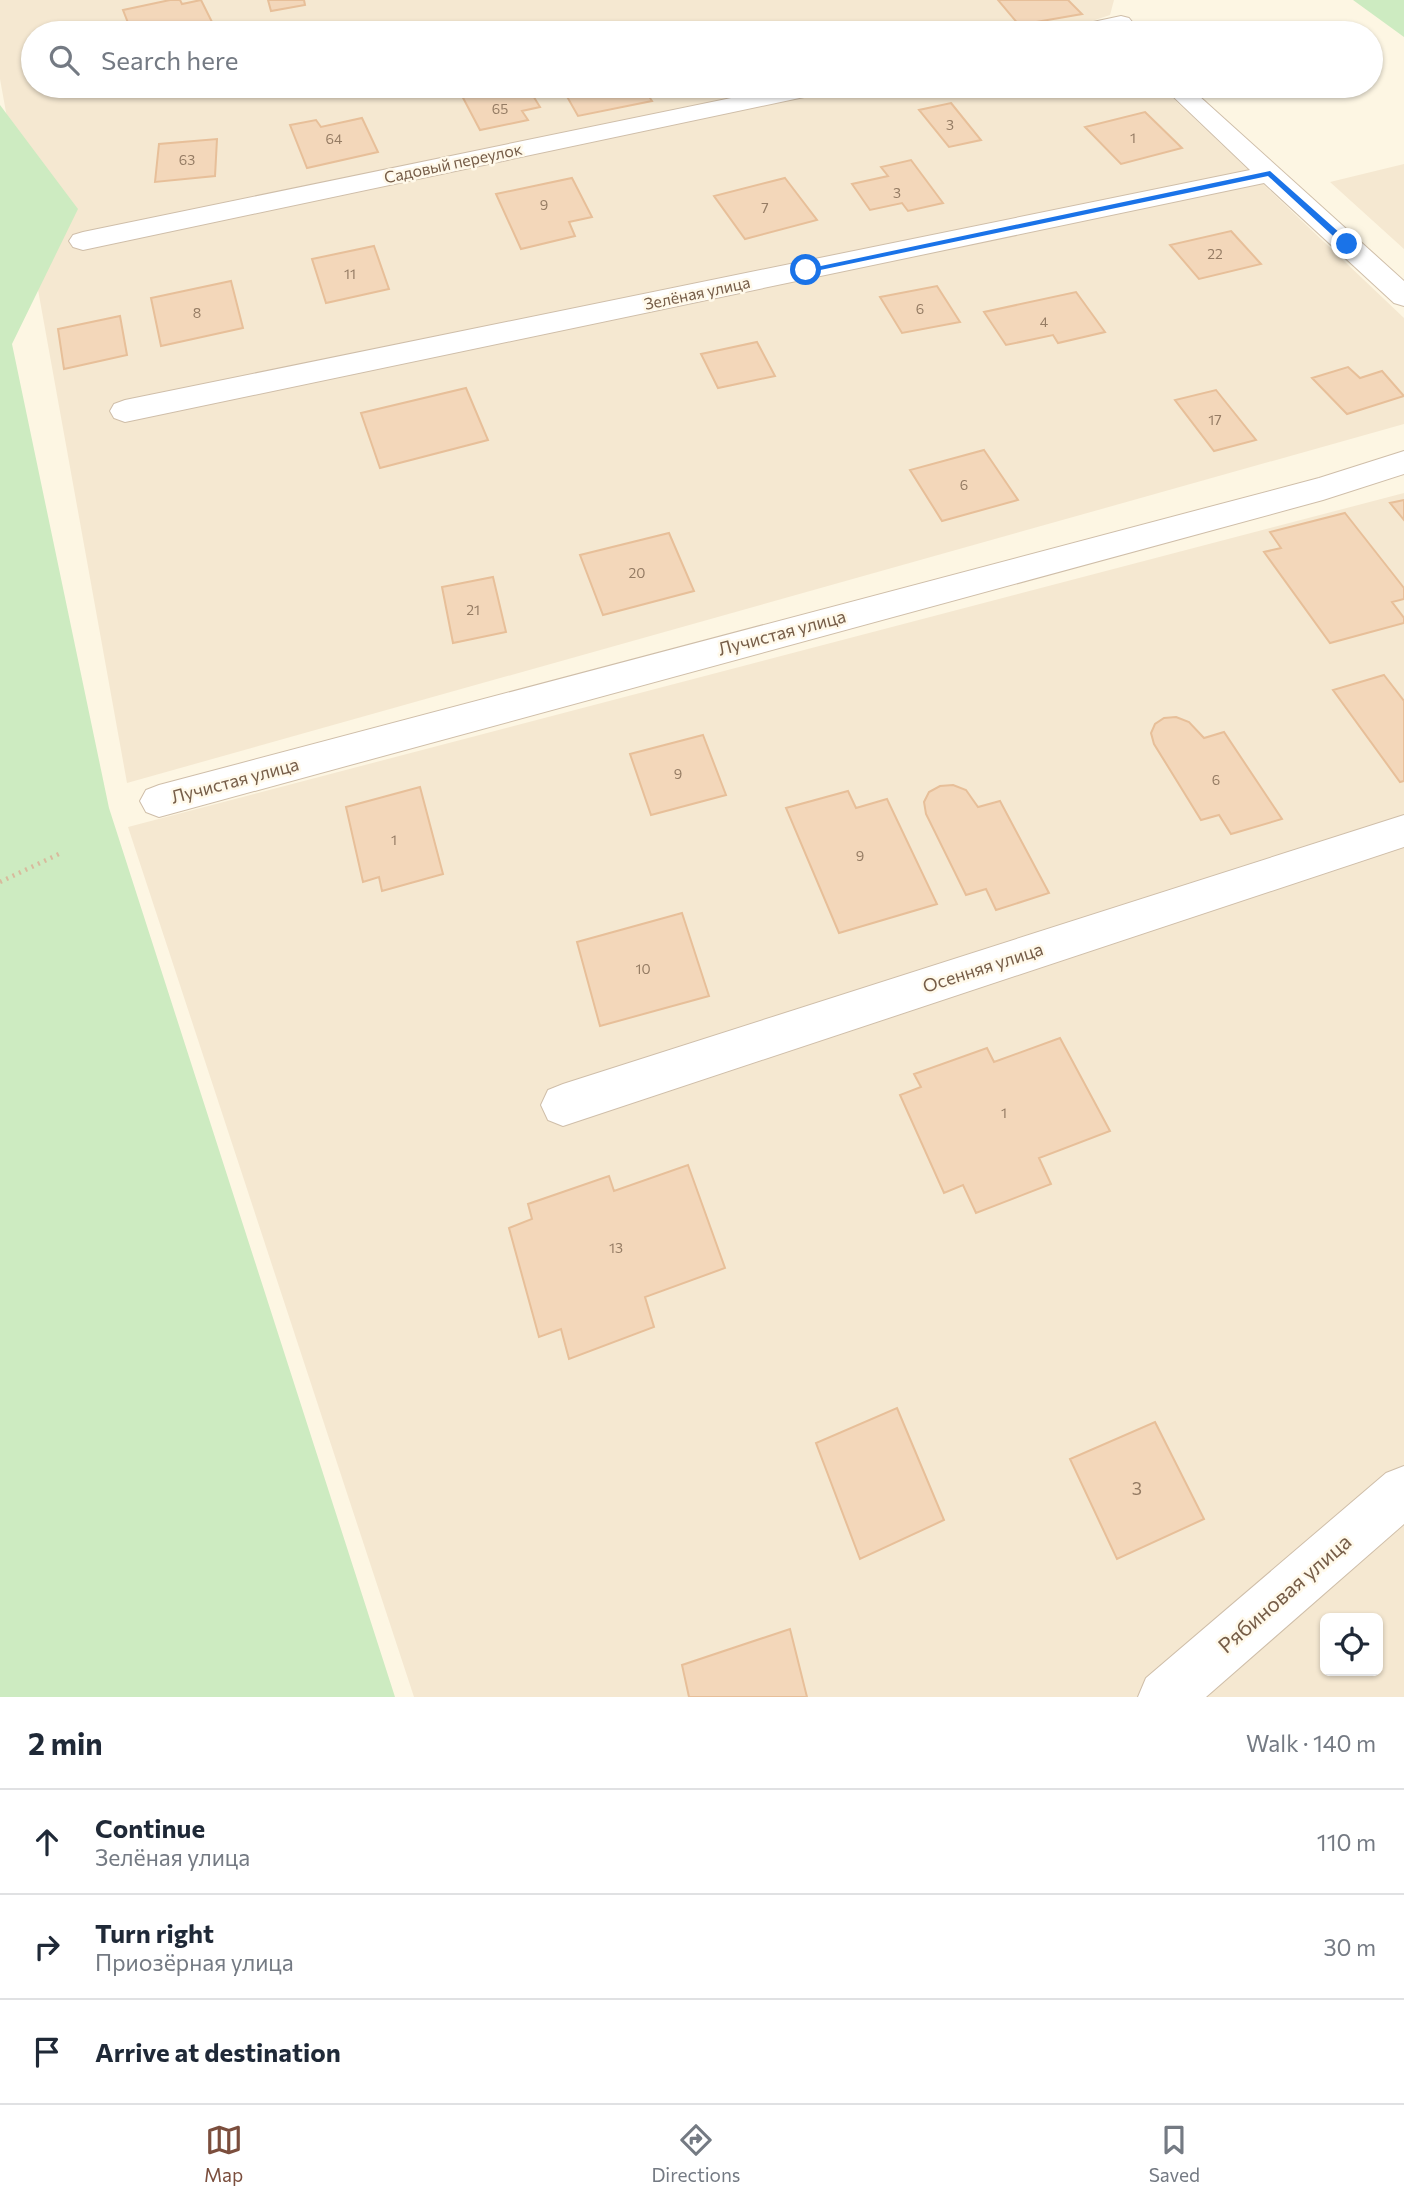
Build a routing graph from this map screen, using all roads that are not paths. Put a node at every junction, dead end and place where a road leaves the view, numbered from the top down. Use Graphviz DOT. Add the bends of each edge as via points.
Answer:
graph roads {
  1 [pos="766,98"];
  2 [pos="1187,98"];
  3 [pos="1270,174"];
  4 [pos="83,241"];
  5 [pos="1404,297"];
  6 [pos="125,411"];
  7 [pos="1404,462"];
  8 [pos="159,801"];
  9 [pos="1404,831"];
  10 [pos="563,1105"];
  11 [pos="1404,1491"];
  12 [pos="1165,1697"];
  1 -- 4 [label="street, Садовый переулок"];
  2 -- 3 [label="street"];
  3 -- 5 [label="street"];
  3 -- 6 [label="street, Зелёная улица"];
  7 -- 8 [label="street, Лучистая улица"];
  9 -- 10 [label="street, Осенняя улица"];
  11 -- 12 [label="street, Рябиновая улица"];
}
